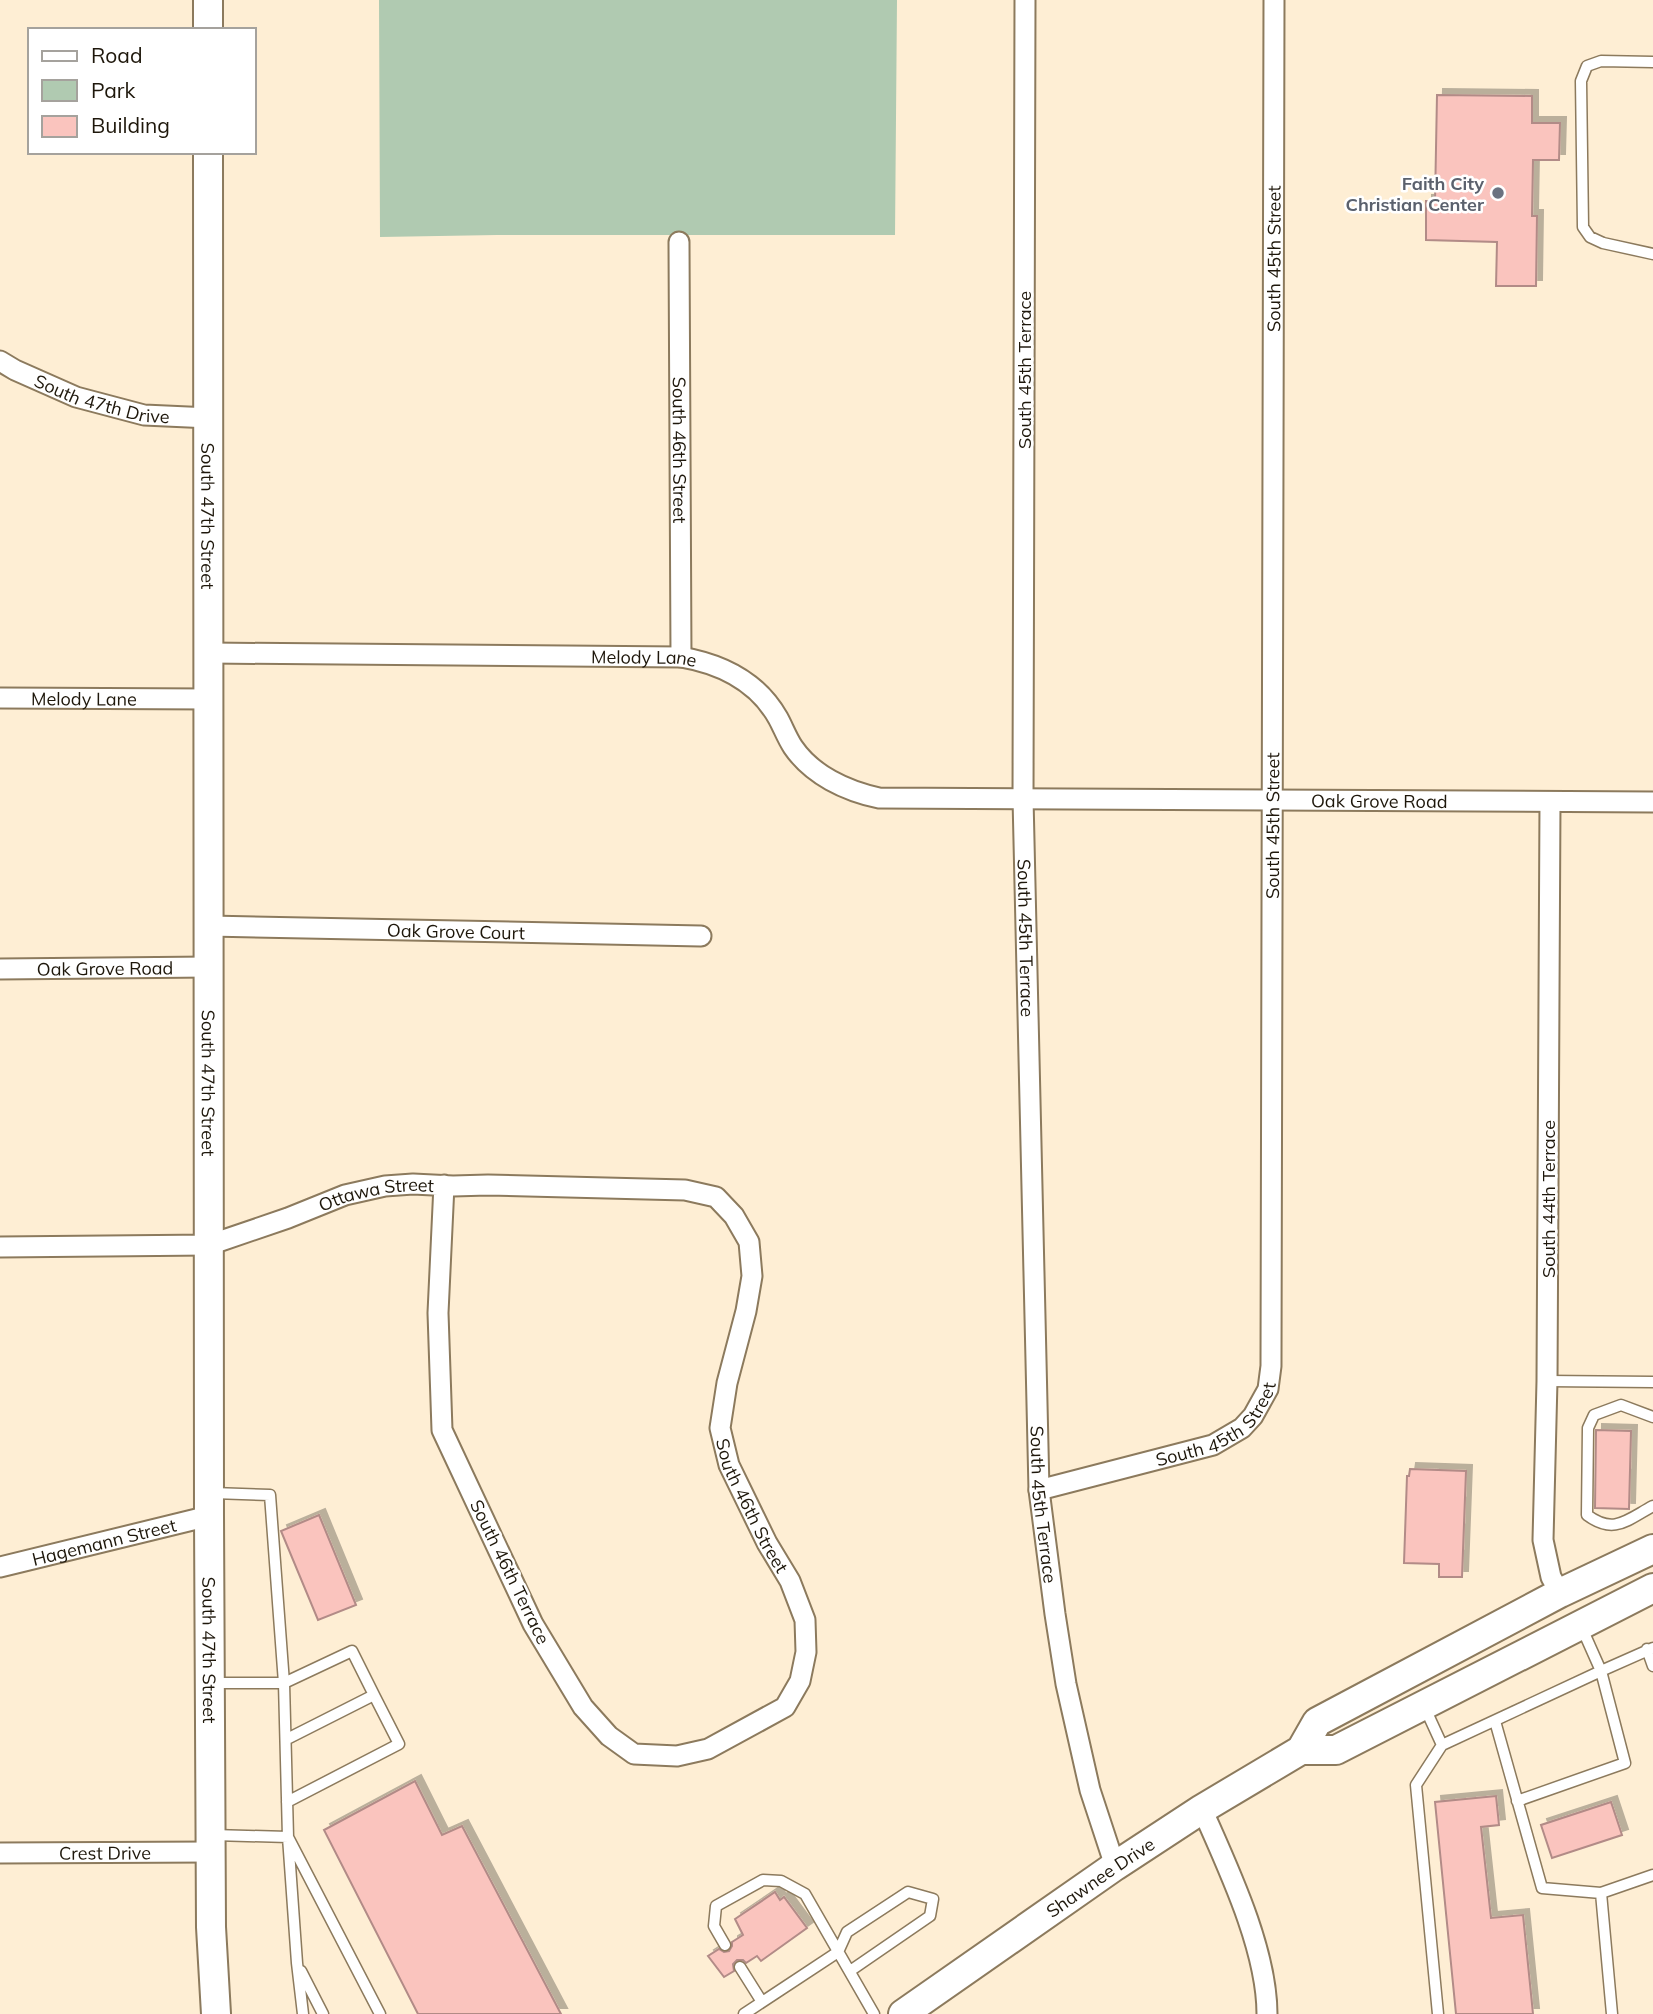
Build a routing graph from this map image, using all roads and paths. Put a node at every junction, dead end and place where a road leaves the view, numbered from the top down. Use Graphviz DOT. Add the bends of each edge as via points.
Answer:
graph roads {
  1 [pos="208,0"];
  2 [pos="1026,0"];
  3 [pos="1275,0"];
  4 [pos="208,28"];
  5 [pos="1653,62"];
  6 [pos="208,154"];
  7 [pos="679,242"];
  8 [pos="1653,254"];
  9 [pos="0,361"];
  10 [pos="209,418"];
  11 [pos="209,653"];
  12 [pos="681,657"];
  13 [pos="0,698"];
  14 [pos="210,699"];
  15 [pos="1023,798"];
  16 [pos="1272,799"];
  17 [pos="1550,802"];
  18 [pos="1653,802"];
  19 [pos="209,926"];
  20 [pos="701,936"];
  21 [pos="209,968"];
  22 [pos="0,969"];
  23 [pos="444,1185"];
  24 [pos="742,1230"];
  25 [pos="209,1245"];
  26 [pos="0,1247"];
  27 [pos="1547,1381"];
  28 [pos="1653,1382"];
  29 [pos="1653,1417"];
  30 [pos="1039,1490"];
  31 [pos="209,1505"];
  32 [pos="1653,1506"];
  33 [pos="1653,1549"];
  34 [pos="0,1567"];
  35 [pos="1653,1588"];
  36 [pos="1560,1593"];
  37 [pos="1580,1625"];
  38 [pos="1650,1649"];
  39 [pos="1653,1666"];
  40 [pos="1601,1671"];
  41 [pos="1407,1674"];
  42 [pos="210,1683"];
  43 [pos="284,1683"];
  44 [pos="793,1693"];
  45 [pos="374,1695"];
  46 [pos="1423,1705"];
  47 [pos="1495,1721"];
  48 [pos="287,1739"];
  49 [pos="1442,1745"];
  50 [pos="1301,1750"];
  51 [pos="1517,1801"];
  52 [pos="287,1802"];
  53 [pos="1202,1808"];
  54 [pos="288,1838"];
  55 [pos="211,1844"];
  56 [pos="0,1853"];
  57 [pos="1115,1866"];
  58 [pos="1653,1875"];
  59 [pos="1601,1893"];
  60 [pos="726,1945"];
  61 [pos="838,1952"];
  62 [pos="296,1963"];
  63 [pos="740,1967"];
  64 [pos="850,1971"];
  65 [pos="762,2002"];
  66 [pos="216,2014"];
  67 [pos="303,2014"];
  68 [pos="323,2014"];
  69 [pos="380,2014"];
  70 [pos="744,2014"];
  71 [pos="874,2014"];
  72 [pos="903,2014"];
  73 [pos="1267,2014"];
  74 [pos="1438,2014"];
  75 [pos="1612,2014"];
  1 -- 4 [label="street"];
  2 -- 15 [label="street, South 45th Terrace"];
  3 -- 16 [label="street, South 45th Street"];
  5 -- 8 [label="lane" via="1601,61 1587,66 1581,81 1583,227 1603,243"];
  6 -- 10 [label="street, South 47th Street"];
  7 -- 12 [label="street, South 46th Street"];
  9 -- 10 [label="street, South 47th Drive" via="76,397 144,415"];
  10 -- 11 [label="street, South 47th Street"];
  11 -- 12 [label="street, Melody Lane"];
  11 -- 14 [label="street, South 47th Street"];
  12 -- 15 [label="street, Melody Lane" via="734,673 752,687 777,716 793,747 832,782 879,798"];
  13 -- 14 [label="street, Melody Lane"];
  14 -- 19 [label="street, South 47th Street"];
  15 -- 16 [label="street, Oak Grove Road"];
  15 -- 30 [label="street, South 45th Terrace"];
  16 -- 17 [label="street, Oak Grove Road"];
  16 -- 30 [label="street, South 45th Street" via="1268,1389 1253,1416 1213,1446"];
  17 -- 18 [label="street, Oak Grove Road"];
  17 -- 27 [label="street, South 44th Terrace"];
  19 -- 20 [label="street, Oak Grove Court"];
  19 -- 21 [label="street, South 47th Street"];
  21 -- 22 [label="street, Oak Grove Road"];
  21 -- 25 [label="street, South 47th Street"];
  23 -- 24 [label="street, Ottawa Street" via="685,1190 716,1197"];
  23 -- 25 [label="street, Ottawa Street" via="385,1186 345,1195"];
  23 -- 44 [label="street, South 46th Terrace" via="438,1313 442,1430 533,1624 583,1707 608,1736 634,1755 677,1756 708,1749 756,1724 785,1707"];
  24 -- 44 [label="street, South 46th Street" via="749,1242 752,1276 720,1428 729,1465 790,1581 805,1620 806,1652"];
  25 -- 26 [label="street, Ottawa Street"];
  25 -- 31 [label="street, South 47th Street"];
  27 -- 28 [label="lane"];
  27 -- 36 [label="street, South 44th Terrace" via="1543,1540 1551,1577"];
  29 -- 32 [label="lane" via="1621,1405 1594,1415 1588,1428 1587,1515 1599,1524 1618,1525"];
  30 -- 57 [label="street, South 45th Terrace" via="1066,1684 1090,1790"];
  31 -- 34 [label="street, Hagemann Street"];
  31 -- 42 [label="street, South 47th Street"];
  31 -- 43 [label="lane" via="270,1494"];
  33 -- 36 [label="street, Shawnee Drive"];
  35 -- 37 [label="street"];
  36 -- 37 [label="street"];
  36 -- 41 [label="street, Shawnee Drive"];
  37 -- 40 [label="lane"];
  37 -- 46 [label="street"];
  38 -- 39 [label="lane"];
  38 -- 40 [label="lane"];
  40 -- 47 [label="lane"];
  40 -- 51 [label="lane" via="1625,1763"];
  41 -- 46 [label="street"];
  41 -- 50 [label="street, Shawnee Drive" via="1317,1722"];
  42 -- 43 [label="lane"];
  42 -- 55 [label="street, South 47th Street"];
  43 -- 45 [label="lane" via="352,1651"];
  43 -- 48 [label="lane"];
  45 -- 48 [label="lane"];
  45 -- 52 [label="lane" via="399,1744"];
  46 -- 49 [label="lane"];
  46 -- 50 [label="street" via="1336,1750"];
  47 -- 49 [label="lane"];
  47 -- 51 [label="lane"];
  48 -- 52 [label="lane"];
  49 -- 74 [label="lane" via="1416,1785"];
  50 -- 53 [label="street, Shawnee Drive"];
  51 -- 59 [label="lane" via="1542,1888"];
  52 -- 54 [label="lane"];
  53 -- 57 [label="street, Shawnee Drive"];
  53 -- 73 [label="street" via="1252,1934 1265,1984"];
  54 -- 55 [label="lane"];
  54 -- 62 [label="lane"];
  54 -- 69 [label="lane"];
  55 -- 56 [label="street, Crest Drive"];
  55 -- 66 [label="street, South 47th Street"];
  57 -- 72 [label="street, Shawnee Drive"];
  58 -- 59 [label="lane"];
  59 -- 75 [label="lane"];
  60 -- 61 [label="lane" via="714,1926 716,1906 762,1880 780,1881 805,1894"];
  61 -- 64 [label="lane"];
  61 -- 64 [label="lane" via="847,1932 908,1892 933,1899 930,1916"];
  61 -- 65 [label="lane"];
  62 -- 67 [label="lane"];
  62 -- 68 [label="lane"];
  63 -- 65 [label="lane"];
  64 -- 71 [label="lane"];
  65 -- 70 [label="lane"];
}
